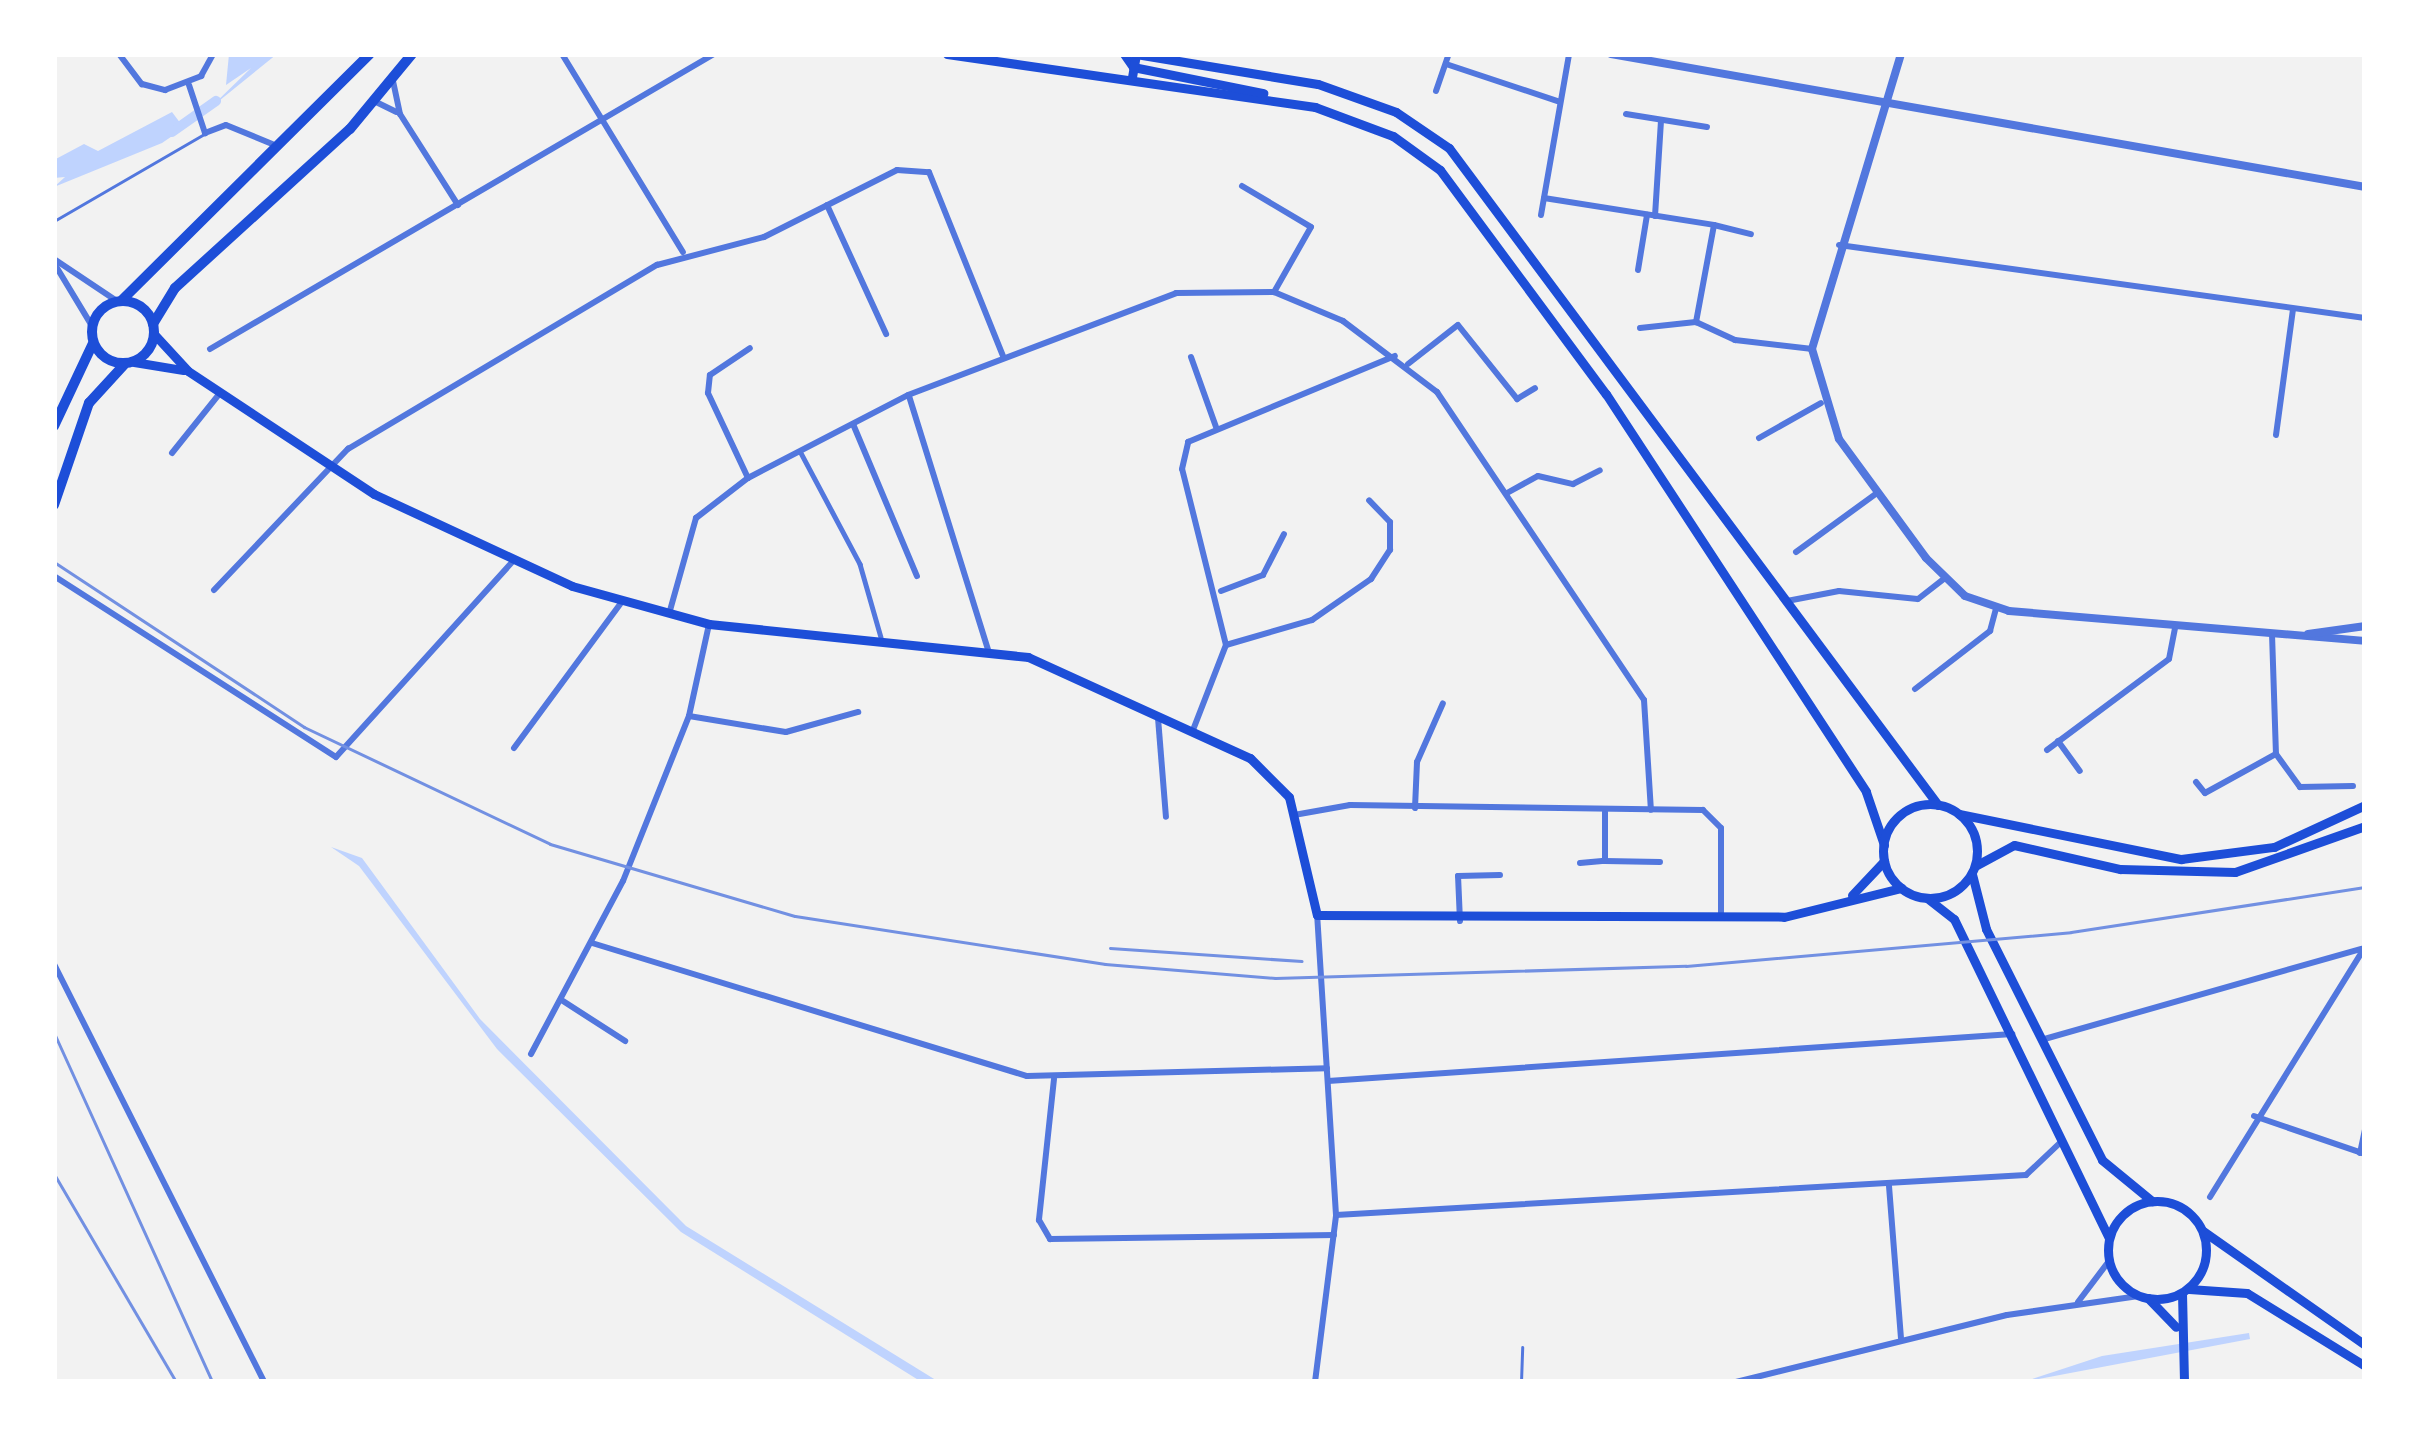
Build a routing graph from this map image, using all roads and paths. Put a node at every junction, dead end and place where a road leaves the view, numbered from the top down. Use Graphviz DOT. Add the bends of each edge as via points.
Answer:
graph roads {
  1 [pos="119,54"];
  2 [pos="213,54"];
  3 [pos="370,54"];
  4 [pos="412,54"];
  5 [pos="562,54"];
  6 [pos="714,54"];
  7 [pos="947,54"];
  8 [pos="1124,54"];
  9 [pos="1136,54"];
  10 [pos="1449,54"];
  11 [pos="1569,54"];
  12 [pos="1611,54"];
  13 [pos="1901,54"];
  14 [pos="1169,58"];
  15 [pos="1446,64"];
  16 [pos="1133,72"];
  17 [pos="394,77"];
  18 [pos="189,83"];
  19 [pos="1436,91"];
  20 [pos="374,101"];
  21 [pos="1560,102"];
  22 [pos="1885,103"];
  23 [pos="400,114"];
  24 [pos="1626,114"];
  25 [pos="1661,120"];
  26 [pos="604,122"];
  27 [pos="1706,128"];
  28 [pos="205,133"];
  29 [pos="272,144"];
  30 [pos="1242,186"];
  31 [pos="2365,187"];
  32 [pos="1544,198"];
  33 [pos="461,204"];
  34 [pos="827,205"];
  35 [pos="1541,215"];
  36 [pos="1651,215"];
  37 [pos="54,221"];
  38 [pos="1714,225"];
  39 [pos="1751,234"];
  40 [pos="1839,245"];
  41 [pos="683,252"];
  42 [pos="54,261"];
  43 [pos="1638,270"];
  44 [pos="1274,292"];
  45 [pos="120,300"];
  46 [pos="2293,310"];
  47 [pos="2365,318"];
  48 [pos="1696,322"];
  49 [pos="92,326"];
  50 [pos="1640,328"];
  51 [pos="154,329"];
  52 [pos="886,334"];
  53 [pos="93,343"];
  54 [pos="750,348"];
  55 [pos="1812,349"];
  56 [pos="210,350"];
  57 [pos="1004,356"];
  58 [pos="1395,356"];
  59 [pos="1191,357"];
  60 [pos="130,362"];
  61 [pos="1408,364"];
  62 [pos="1207,365"];
  63 [pos="1196,370"];
  64 [pos="188,371"];
  65 [pos="1535,388"];
  66 [pos="220,393"];
  67 [pos="908,394"];
  68 [pos="1821,403"];
  69 [pos="853,424"];
  70 [pos="54,425"];
  71 [pos="1216,427"];
  72 [pos="2276,435"];
  73 [pos="1759,438"];
  74 [pos="800,452"];
  75 [pos="172,453"];
  76 [pos="326,463"];
  77 [pos="1600,470"];
  78 [pos="748,478"];
  79 [pos="1583,482"];
  80 [pos="1589,491"];
  81 [pos="1507,493"];
  82 [pos="1877,493"];
  83 [pos="1375,496"];
  84 [pos="54,505"];
  85 [pos="1284,534"];
  86 [pos="1796,552"];
  87 [pos="512,562"];
  88 [pos="54,576"];
  89 [pos="917,576"];
  90 [pos="1946,578"];
  91 [pos="214,590"];
  92 [pos="1221,591"];
  93 [pos="1787,601"];
  94 [pos="620,604"];
  95 [pos="1996,608"];
  96 [pos="669,616"];
  97 [pos="709,624"];
  98 [pos="2175,626"];
  99 [pos="2365,626"];
  100 [pos="2272,634"];
  101 [pos="2301,635"];
  102 [pos="881,637"];
  103 [pos="2365,641"];
  104 [pos="1226,645"];
  105 [pos="988,650"];
  106 [pos="1915,689"];
  107 [pos="1443,703"];
  108 [pos="858,712"];
  109 [pos="1158,715"];
  110 [pos="689,716"];
  111 [pos="1193,730"];
  112 [pos="2058,741"];
  113 [pos="514,748"];
  114 [pos="2047,750"];
  115 [pos="2276,754"];
  116 [pos="2080,771"];
  117 [pos="2196,782"];
  118 [pos="2353,786"];
  119 [pos="1938,805"];
  120 [pos="2365,805"];
  121 [pos="1415,808"];
  122 [pos="1651,810"];
  123 [pos="1604,812"];
  124 [pos="1960,814"];
  125 [pos="1294,815"];
  126 [pos="1166,817"];
  127 [pos="2365,826"];
  128 [pos="1884,845"];
  129 [pos="1605,861"];
  130 [pos="1884,861"];
  131 [pos="1580,862"];
  132 [pos="1660,862"];
  133 [pos="1973,870"];
  134 [pos="1501,875"];
  135 [pos="1901,888"];
  136 [pos="1852,895"];
  137 [pos="1927,898"];
  138 [pos="1317,915"];
  139 [pos="1721,920"];
  140 [pos="1460,922"];
  141 [pos="592,943"];
  142 [pos="2363,948"];
  143 [pos="54,964"];
  144 [pos="563,1001"];
  145 [pos="2012,1034"];
  146 [pos="626,1041"];
  147 [pos="2040,1041"];
  148 [pos="531,1054"];
  149 [pos="1327,1068"];
  150 [pos="1054,1079"];
  151 [pos="1328,1081"];
  152 [pos="2254,1116"];
  153 [pos="2365,1129"];
  154 [pos="2063,1138"];
  155 [pos="2362,1154"];
  156 [pos="1889,1186"];
  157 [pos="2210,1197"];
  158 [pos="2152,1201"];
  159 [pos="1336,1215"];
  160 [pos="2203,1232"];
  161 [pos="1334,1235"];
  162 [pos="2110,1238"];
  163 [pos="2109,1261"];
  164 [pos="2185,1291"];
  165 [pos="2143,1297"];
  166 [pos="2075,1304"];
  167 [pos="2176,1329"];
  168 [pos="1901,1340"];
  169 [pos="2365,1345"];
  170 [pos="1522,1347"];
  171 [pos="2365,1366"];
  172 [pos="264,1382"];
  173 [pos="1315,1382"];
  174 [pos="1521,1382"];
  175 [pos="1736,1382"];
  176 [pos="2184,1382"];
  1 -- 18 [label="street" via="148,87"];
  2 -- 18 [label="street"];
  3 -- 45 [label="highway"];
  4 -- 17 [label="highway"];
  5 -- 26 [label="street"];
  6 -- 26 [label="street"];
  7 -- 16 [label="main road"];
  8 -- 16 [label="main road"];
  9 -- 14 [label="main road"];
  9 -- 16 [label="main road"];
  10 -- 15 [label="street"];
  11 -- 21 [label="street"];
  12 -- 22 [label="street"];
  13 -- 22 [label="street"];
  14 -- 93 [label="main road" via="1336,88 1429,131 1489,189"];
  15 -- 19 [label="street"];
  15 -- 21 [label="street"];
  16 -- 128 [label="main road" via="1279,100 1393,136 1451,181 1866,792"];
  17 -- 20 [label="highway"];
  17 -- 23 [label="street"];
  18 -- 28 [label="street"];
  20 -- 23 [label="street"];
  20 -- 51 [label="highway" via="175,288"];
  21 -- 32 [label="street"];
  22 -- 31 [label="street"];
  22 -- 40 [label="street"];
  23 -- 33 [label="street"];
  24 -- 25 [label="street"];
  25 -- 27 [label="street"];
  25 -- 36 [label="street"];
  26 -- 33 [label="street"];
  26 -- 41 [label="street"];
  28 -- 29 [label="street" via="226,125"];
  28 -- 37 [label="lane"];
  30 -- 44 [label="street" via="1311,227"];
  32 -- 35 [label="street"];
  32 -- 36 [label="street"];
  33 -- 56 [label="street"];
  34 -- 41 [label="street" via="764,237"];
  34 -- 52 [label="street"];
  34 -- 57 [label="street" via="897,170 929,172"];
  36 -- 38 [label="street"];
  36 -- 43 [label="street"];
  38 -- 39 [label="street"];
  38 -- 48 [label="street"];
  40 -- 46 [label="street"];
  40 -- 55 [label="street"];
  41 -- 76 [label="street"];
  42 -- 45 [label="street"];
  42 -- 49 [label="street"];
  44 -- 57 [label="street" via="1176,293"];
  44 -- 58 [label="street"];
  45 -- 49 [label="highway"];
  45 -- 51 [label="highway"];
  46 -- 47 [label="street"];
  46 -- 72 [label="street"];
  48 -- 50 [label="street"];
  48 -- 55 [label="street" via="1736,340"];
  49 -- 53 [label="highway"];
  51 -- 60 [label="highway"];
  51 -- 64 [label="main road"];
  53 -- 60 [label="highway"];
  53 -- 70 [label="highway"];
  54 -- 78 [label="street" via="710,376 708,393"];
  55 -- 68 [label="street"];
  57 -- 67 [label="street"];
  58 -- 61 [label="street"];
  58 -- 71 [label="street"];
  59 -- 63 [label="street"];
  60 -- 64 [label="main road"];
  60 -- 84 [label="highway" via="89,403"];
  61 -- 65 [label="street" via="1458,325 1514,401"];
  61 -- 81 [label="street"];
  62 -- 63 [label="street"];
  63 -- 71 [label="street"];
  64 -- 66 [label="main road"];
  66 -- 75 [label="street"];
  66 -- 76 [label="main road"];
  67 -- 69 [label="street"];
  67 -- 105 [label="street"];
  68 -- 73 [label="street"];
  68 -- 82 [label="street"];
  69 -- 74 [label="street"];
  69 -- 89 [label="street"];
  71 -- 92 [label="street" via="1188,442 1182,470"];
  74 -- 78 [label="street"];
  74 -- 102 [label="street" via="860,564"];
  76 -- 87 [label="main road"];
  76 -- 91 [label="street"];
  77 -- 79 [label="street"];
  78 -- 96 [label="street" via="696,518"];
  79 -- 80 [label="street"];
  79 -- 81 [label="street" via="1538,476"];
  81 -- 122 [label="street" via="1644,700"];
  82 -- 86 [label="street"];
  82 -- 90 [label="street"];
  83 -- 104 [label="street" via="1390,550 1370,579 1312,620"];
  85 -- 92 [label="street" via="1270,540 1263,575"];
  87 -- 88 [label="street" via="344,756"];
  87 -- 94 [label="main road"];
  90 -- 93 [label="street" via="1918,599 1839,591"];
  90 -- 95 [label="street"];
  92 -- 104 [label="street"];
  93 -- 119 [label="main road" via="1896,763"];
  94 -- 96 [label="main road"];
  94 -- 113 [label="street"];
  95 -- 98 [label="street"];
  95 -- 106 [label="street" via="1990,631"];
  96 -- 97 [label="main road"];
  97 -- 102 [label="main road"];
  97 -- 110 [label="street"];
  98 -- 100 [label="street"];
  98 -- 112 [label="street" via="2169,659"];
  99 -- 101 [label="street"];
  100 -- 101 [label="street"];
  100 -- 115 [label="street"];
  101 -- 103 [label="street"];
  102 -- 105 [label="main road"];
  104 -- 111 [label="street"];
  105 -- 109 [label="main road"];
  107 -- 121 [label="street" via="1417,762"];
  108 -- 110 [label="street" via="786,732"];
  109 -- 111 [label="main road"];
  109 -- 126 [label="street"];
  110 -- 141 [label="street"];
  111 -- 125 [label="main road" via="1272,772"];
  112 -- 114 [label="street"];
  112 -- 116 [label="street"];
  115 -- 117 [label="street" via="2205,794"];
  115 -- 118 [label="street" via="2300,787"];
  119 -- 124 [label="main road"];
  119 -- 128 [label="main road" via="1909,809"];
  120 -- 124 [label="main road" via="2274,847 2181,859"];
  121 -- 123 [label="street"];
  121 -- 125 [label="street"];
  122 -- 123 [label="street"];
  122 -- 139 [label="street" via="1717,817"];
  123 -- 129 [label="street"];
  124 -- 133 [label="main road" via="1976,838"];
  125 -- 138 [label="main road"];
  127 -- 133 [label="main road" via="2235,872 2120,869 2014,845"];
  128 -- 130 [label="main road"];
  129 -- 131 [label="street"];
  129 -- 132 [label="street"];
  130 -- 135 [label="main road"];
  130 -- 136 [label="main road"];
  133 -- 137 [label="main road"];
  133 -- 147 [label="main road"];
  134 -- 140 [label="street" via="1458,876"];
  135 -- 136 [label="main road"];
  135 -- 137 [label="main road"];
  136 -- 139 [label="main road" via="1801,914"];
  137 -- 145 [label="main road" via="1954,919"];
  138 -- 140 [label="main road"];
  138 -- 149 [label="street"];
  139 -- 140 [label="main road"];
  141 -- 144 [label="street"];
  141 -- 150 [label="street"];
  142 -- 147 [label="street"];
  142 -- 152 [label="street" via="2351,980"];
  143 -- 172 [label="street"];
  144 -- 146 [label="street"];
  144 -- 148 [label="street"];
  145 -- 151 [label="street"];
  145 -- 154 [label="main road"];
  147 -- 158 [label="main road" via="2102,1160"];
  149 -- 150 [label="street"];
  149 -- 151 [label="street"];
  150 -- 161 [label="street" via="1040,1220 1063,1244"];
  151 -- 159 [label="street"];
  152 -- 155 [label="street"];
  152 -- 157 [label="street"];
  153 -- 155 [label="street"];
  154 -- 156 [label="street" via="2036,1172"];
  154 -- 162 [label="main road"];
  156 -- 159 [label="street"];
  156 -- 168 [label="street"];
  158 -- 160 [label="main road" via="2182,1208"];
  158 -- 162 [label="main road" via="2125,1213"];
  159 -- 161 [label="street"];
  160 -- 164 [label="main road" via="2205,1263"];
  160 -- 169 [label="main road"];
  161 -- 173 [label="street"];
  162 -- 163 [label="main road"];
  163 -- 165 [label="main road"];
  163 -- 166 [label="street"];
  164 -- 165 [label="main road"];
  164 -- 167 [label="main road"];
  164 -- 171 [label="main road" via="2247,1293"];
  165 -- 166 [label="street"];
  165 -- 167 [label="main road"];
  166 -- 168 [label="street"];
  167 -- 176 [label="main road"];
  168 -- 175 [label="street"];
  170 -- 174 [label="lane"];
}
